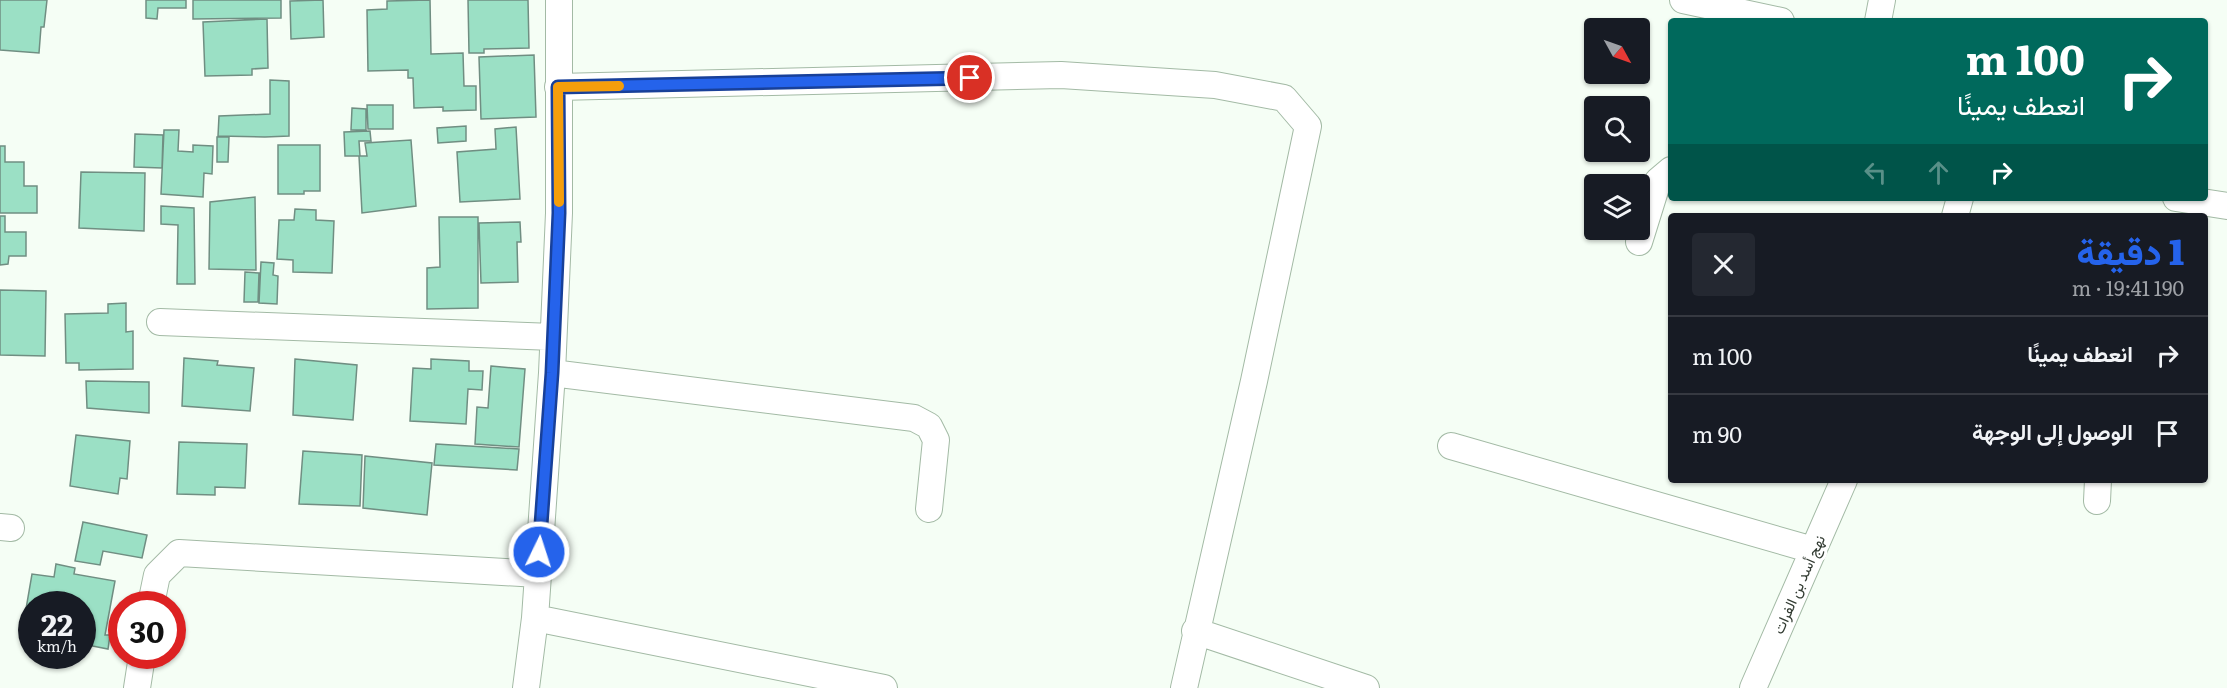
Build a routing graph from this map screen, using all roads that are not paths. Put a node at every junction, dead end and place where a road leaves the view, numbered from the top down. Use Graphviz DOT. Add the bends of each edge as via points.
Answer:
graph roads {
  1 [pos="559,0"];
  2 [pos="1683,0"];
  3 [pos="1882,0"];
  4 [pos="1767,18"];
  5 [pos="1879,18"];
  6 [pos="558,87"];
  7 [pos="1668,173"];
  8 [pos="2195,201"];
  9 [pos="2227,206"];
  10 [pos="1640,242"];
  11 [pos="160,322"];
  12 [pos="554,337"];
  13 [pos="552,373"];
  14 [pos="1451,446"];
  15 [pos="1843,483"];
  16 [pos="929,510"];
  17 [pos="1813,550"];
  18 [pos="538,574"];
  19 [pos="154,591"];
  20 [pos="535,618"];
  21 [pos="1195,631"];
  22 [pos="140,669"];
  23 [pos="137,688"];
  24 [pos="526,688"];
  25 [pos="885,688"];
  26 [pos="1184,688"];
  27 [pos="1366,688"];
  28 [pos="1753,688"];
  1 -- 6 [label="street"];
  2 -- 4 [label="street"];
  3 -- 5 [label="street"];
  6 -- 12 [label="street" via="559,213"];
  6 -- 21 [label="street" via="1061,75 1215,85 1284,98 1308,126"];
  7 -- 10 [label="street" via="1658,181"];
  8 -- 9 [label="street"];
  11 -- 12 [label="street"];
  12 -- 13 [label="street"];
  13 -- 16 [label="street" via="914,418 929,426 936,440"];
  13 -- 18 [label="street"];
  14 -- 17 [label="street"];
  15 -- 17 [label="street, نهج أسد بن الفرات"];
  17 -- 28 [label="street, نهج أسد بن الفرات"];
  18 -- 19 [label="street" via="179,553 157,575"];
  18 -- 20 [label="street"];
  20 -- 24 [label="street"];
  20 -- 25 [label="street"];
  21 -- 26 [label="street"];
  21 -- 27 [label="street"];
  22 -- 23 [label="street"];
}
